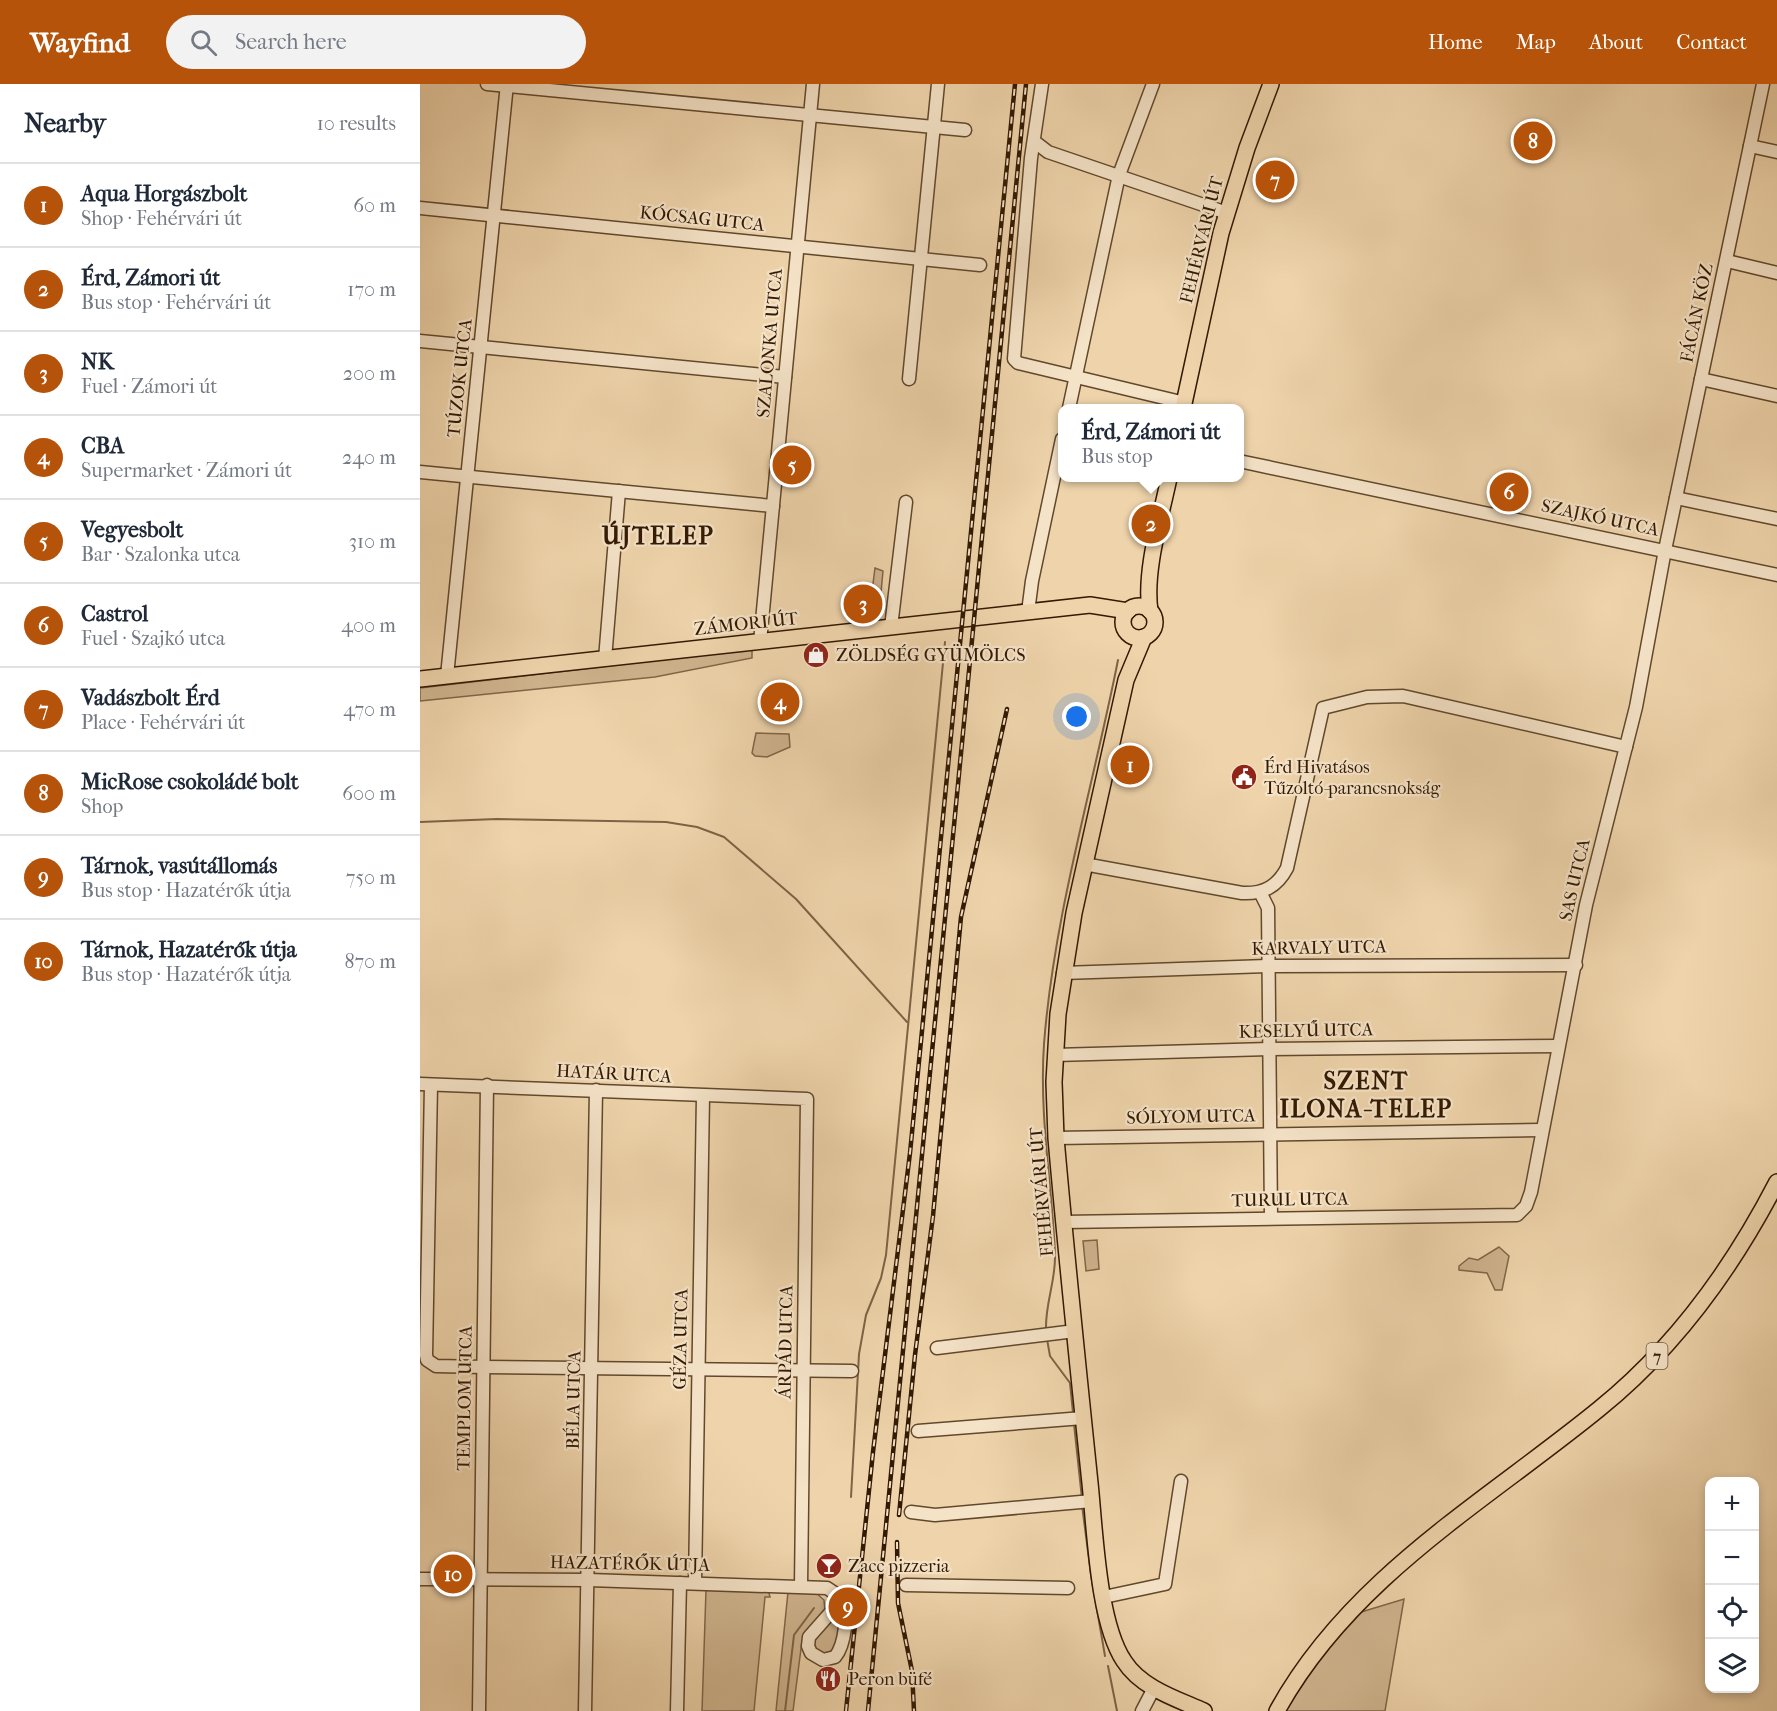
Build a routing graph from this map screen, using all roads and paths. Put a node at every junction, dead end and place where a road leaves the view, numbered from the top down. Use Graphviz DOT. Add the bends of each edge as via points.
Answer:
graph roads {
  1 [pos="487,84"];
  2 [pos="813,84"];
  3 [pos="938,84"];
  4 [pos="1042,84"];
  5 [pos="1154,84"];
  6 [pos="1271,84"];
  7 [pos="1763,84"];
  8 [pos="507,85"];
  9 [pos="810,114"];
  10 [pos="934,126"];
  11 [pos="965,130"];
  12 [pos="1035,142"];
  13 [pos="1750,146"];
  14 [pos="1777,152"];
  15 [pos="1119,175"];
  16 [pos="420,208"];
  17 [pos="1227,213"];
  18 [pos="495,215"];
  19 [pos="797,248"];
  20 [pos="921,257"];
  21 [pos="1727,261"];
  22 [pos="980,265"];
  23 [pos="1777,273"];
  24 [pos="420,341"];
  25 [pos="481,346"];
  26 [pos="785,377"];
  27 [pos="1075,377"];
  28 [pos="909,379"];
  29 [pos="1701,380"];
  30 [pos="1777,396"];
  31 [pos="1070,404"];
  32 [pos="1176,404"];
  33 [pos="1184,404"];
  34 [pos="1058,458"];
  35 [pos="1244,462"];
  36 [pos="420,472"];
  37 [pos="468,477"];
  38 [pos="1168,482"];
  39 [pos="620,491"];
  40 [pos="1676,498"];
  41 [pos="906,502"];
  42 [pos="773,506"];
  43 [pos="1777,519"];
  44 [pos="1665,550"];
  45 [pos="1777,575"];
  46 [pos="1077,608"];
  47 [pos="1138,610"];
  48 [pos="1028,612"];
  49 [pos="891,627"];
  50 [pos="1125,630"];
  51 [pos="1144,637"];
  52 [pos="760,642"];
  53 [pos="605,659"];
  54 [pos="447,676"];
  55 [pos="420,679"];
  56 [pos="1126,680"];
  57 [pos="1626,747"];
  58 [pos="1084,864"];
  59 [pos="1260,892"];
  60 [pos="1576,965"];
  61 [pos="1267,966"];
  62 [pos="1063,973"];
  63 [pos="1558,1046"];
  64 [pos="1269,1049"];
  65 [pos="1055,1055"];
  66 [pos="425,1084"];
  67 [pos="487,1085"];
  68 [pos="596,1090"];
  69 [pos="703,1096"];
  70 [pos="807,1099"];
  71 [pos="1542,1130"];
  72 [pos="1270,1133"];
  73 [pos="1056,1138"];
  74 [pos="1777,1182"];
  75 [pos="1517,1215"];
  76 [pos="1271,1218"];
  77 [pos="1064,1222"];
  78 [pos="1075,1331"];
  79 [pos="937,1348"];
  80 [pos="484,1367"];
  81 [pos="592,1368"];
  82 [pos="699,1369"];
  83 [pos="804,1371"];
  84 [pos="852,1371"];
  85 [pos="1083,1418"];
  86 [pos="918,1431"];
  87 [pos="1181,1481"];
  88 [pos="1092,1501"];
  89 [pos="911,1512"];
  90 [pos="420,1579"];
  91 [pos="481,1580"];
  92 [pos="589,1580"];
  93 [pos="680,1583"];
  94 [pos="695,1583"];
  95 [pos="906,1585"];
  96 [pos="801,1586"];
  97 [pos="1068,1588"];
  98 [pos="837,1594"];
  99 [pos="1104,1597"];
  100 [pos="1154,1688"];
  101 [pos="1276,1709"];
  102 [pos="479,1711"];
  103 [pos="585,1711"];
  104 [pos="677,1711"];
  105 [pos="1142,1711"];
  106 [pos="1204,1711"];
  1 -- 8 [label="street"];
  2 -- 9 [label="street, SZALONKA UTCA"];
  3 -- 10 [label="street"];
  4 -- 12 [label="street"];
  5 -- 15 [label="street"];
  6 -- 17 [label="main road, FEHÉRVÁRI ÚT"];
  7 -- 13 [label="street, FÁCÁN KÖZ"];
  8 -- 9 [label="street"];
  8 -- 18 [label="street, TÚZOK UTCA"];
  9 -- 10 [label="street"];
  9 -- 19 [label="street, SZALONKA UTCA"];
  10 -- 11 [label="street"];
  10 -- 20 [label="street"];
  12 -- 15 [label="street" via="1048,152"];
  12 -- 27 [label="street" via="1013,354 1018,363"];
  13 -- 14 [label="street"];
  13 -- 21 [label="street, FÁCÁN KÖZ"];
  15 -- 17 [label="street"];
  15 -- 27 [label="street"];
  16 -- 18 [label="street, KÓCSAG UTCA"];
  17 -- 33 [label="main road, FEHÉRVÁRI ÚT"];
  18 -- 19 [label="street, KÓCSAG UTCA"];
  18 -- 25 [label="street, TÚZOK UTCA"];
  19 -- 20 [label="street, KÓCSAG UTCA"];
  19 -- 26 [label="street, SZALONKA UTCA"];
  20 -- 22 [label="street, KÓCSAG UTCA"];
  20 -- 28 [label="street"];
  21 -- 23 [label="street"];
  21 -- 29 [label="street, FÁCÁN KÖZ"];
  24 -- 25 [label="street"];
  25 -- 26 [label="street"];
  25 -- 37 [label="street, TÚZOK UTCA"];
  26 -- 42 [label="street, SZALONKA UTCA"];
  27 -- 31 [label="street"];
  27 -- 32 [label="street"];
  29 -- 30 [label="street"];
  29 -- 40 [label="street, FÁCÁN KÖZ"];
  34 -- 48 [label="street"];
  35 -- 44 [label="street, SZAJKÓ UTCA"];
  36 -- 37 [label="street"];
  37 -- 39 [label="street"];
  37 -- 54 [label="street, TÚZOK UTCA"];
  38 -- 47 [label="main road" via="1149,592"];
  39 -- 42 [label="street"];
  39 -- 53 [label="street"];
  40 -- 43 [label="street"];
  40 -- 44 [label="street, FÁCÁN KÖZ"];
  41 -- 49 [label="street"];
  42 -- 52 [label="street, SZALONKA UTCA"];
  44 -- 45 [label="street, SZAJKÓ UTCA"];
  44 -- 57 [label="street, SAS UTCA"];
  46 -- 47 [label="main road, ZÁMORI ÚT" via="1090,605"];
  46 -- 48 [label="main road, ZÁMORI ÚT"];
  46 -- 50 [label="main road, ZÁMORI ÚT" via="1109,618"];
  47 -- 50 [label="main road, FEHÉRVÁRI ÚT"];
  47 -- 51 [label="main road, FEHÉRVÁRI ÚT" via="1154,626"];
  48 -- 49 [label="main road, ZÁMORI ÚT"];
  49 -- 52 [label="main road, ZÁMORI ÚT"];
  50 -- 51 [label="main road, ZÁMORI ÚT" via="1135,638"];
  50 -- 56 [label="main road, FEHÉRVÁRI ÚT"];
  51 -- 56 [label="main road, FEHÉRVÁRI ÚT"];
  52 -- 53 [label="main road, ZÁMORI ÚT"];
  53 -- 54 [label="main road, ZÁMORI ÚT"];
  54 -- 55 [label="main road, ZÁMORI ÚT"];
  56 -- 58 [label="main road, FEHÉRVÁRI ÚT"];
  57 -- 59 [label="street" via="1397,696 1367,697 1323,708 1287,868 1277,884"];
  57 -- 60 [label="street, SAS UTCA" via="1586,905"];
  58 -- 59 [label="street" via="1242,893"];
  58 -- 62 [label="main road, FEHÉRVÁRI ÚT"];
  59 -- 61 [label="street" via="1268,908"];
  60 -- 61 [label="street, KARVALY UTCA"];
  60 -- 63 [label="street, SAS UTCA"];
  61 -- 62 [label="street, KARVALY UTCA"];
  61 -- 64 [label="street"];
  62 -- 65 [label="main road, FEHÉRVÁRI ÚT"];
  63 -- 64 [label="street, KESELYŰ UTCA"];
  63 -- 71 [label="street, SAS UTCA"];
  64 -- 65 [label="street, KESELYŰ UTCA"];
  64 -- 72 [label="street"];
  65 -- 73 [label="main road, FEHÉRVÁRI ÚT"];
  66 -- 67 [label="street, HATÁR UTCA"];
  66 -- 80 [label="street" via="426,1355 436,1366"];
  67 -- 68 [label="street, HATÁR UTCA"];
  67 -- 80 [label="street, TEMPLOM UTCA"];
  68 -- 69 [label="street, HATÁR UTCA"];
  68 -- 81 [label="street, BÉLA UTCA"];
  69 -- 70 [label="street, HATÁR UTCA"];
  69 -- 82 [label="street, GÉZA UTCA"];
  70 -- 83 [label="street, ÁRPÁD UTCA"];
  71 -- 72 [label="street, SÓLYOM UTCA"];
  71 -- 75 [label="street, SAS UTCA" via="1531,1192 1526,1206"];
  72 -- 73 [label="street, SÓLYOM UTCA"];
  72 -- 76 [label="street"];
  73 -- 77 [label="main road, FEHÉRVÁRI ÚT"];
  74 -- 101 [label="main road, 7" via="1751,1233 1719,1281 1662,1351 1599,1410 1492,1489 1377,1585 1321,1645"];
  75 -- 76 [label="street, TURUL UTCA"];
  76 -- 77 [label="street, TURUL UTCA"];
  77 -- 78 [label="main road, FEHÉRVÁRI ÚT"];
  78 -- 79 [label="street"];
  78 -- 85 [label="main road, FEHÉRVÁRI ÚT"];
  80 -- 81 [label="street"];
  80 -- 91 [label="street, TEMPLOM UTCA"];
  81 -- 82 [label="street"];
  81 -- 92 [label="street, BÉLA UTCA"];
  82 -- 83 [label="street"];
  82 -- 94 [label="street, GÉZA UTCA"];
  83 -- 84 [label="street"];
  83 -- 96 [label="street, ÁRPÁD UTCA"];
  85 -- 86 [label="street"];
  85 -- 88 [label="main road, FEHÉRVÁRI ÚT"];
  87 -- 99 [label="street" via="1167,1577 1162,1587"];
  88 -- 89 [label="street" via="935,1515"];
  88 -- 99 [label="main road, FEHÉRVÁRI ÚT"];
  90 -- 91 [label="street, HAZATÉRŐK ÚTJA"];
  91 -- 92 [label="street, HAZATÉRŐK ÚTJA"];
  91 -- 102 [label="street, TEMPLOM UTCA"];
  92 -- 93 [label="street, HAZATÉRŐK ÚTJA"];
  92 -- 103 [label="street, BÉLA UTCA"];
  93 -- 94 [label="street, HAZATÉRŐK ÚTJA"];
  93 -- 104 [label="street"];
  94 -- 96 [label="street, HAZATÉRŐK ÚTJA"];
  95 -- 97 [label="street"];
  96 -- 98 [label="street, HAZATÉRŐK ÚTJA" via="827,1588"];
  98 -- 98 [label="street" via="832,1611 809,1637 811,1653 823,1660 835,1657 841,1650 844,1602"];
  99 -- 100 [label="main road, FEHÉRVÁRI ÚT" via="1116,1649 1129,1669"];
  100 -- 105 [label="street"];
  100 -- 106 [label="main road, FEHÉRVÁRI ÚT"];
}
